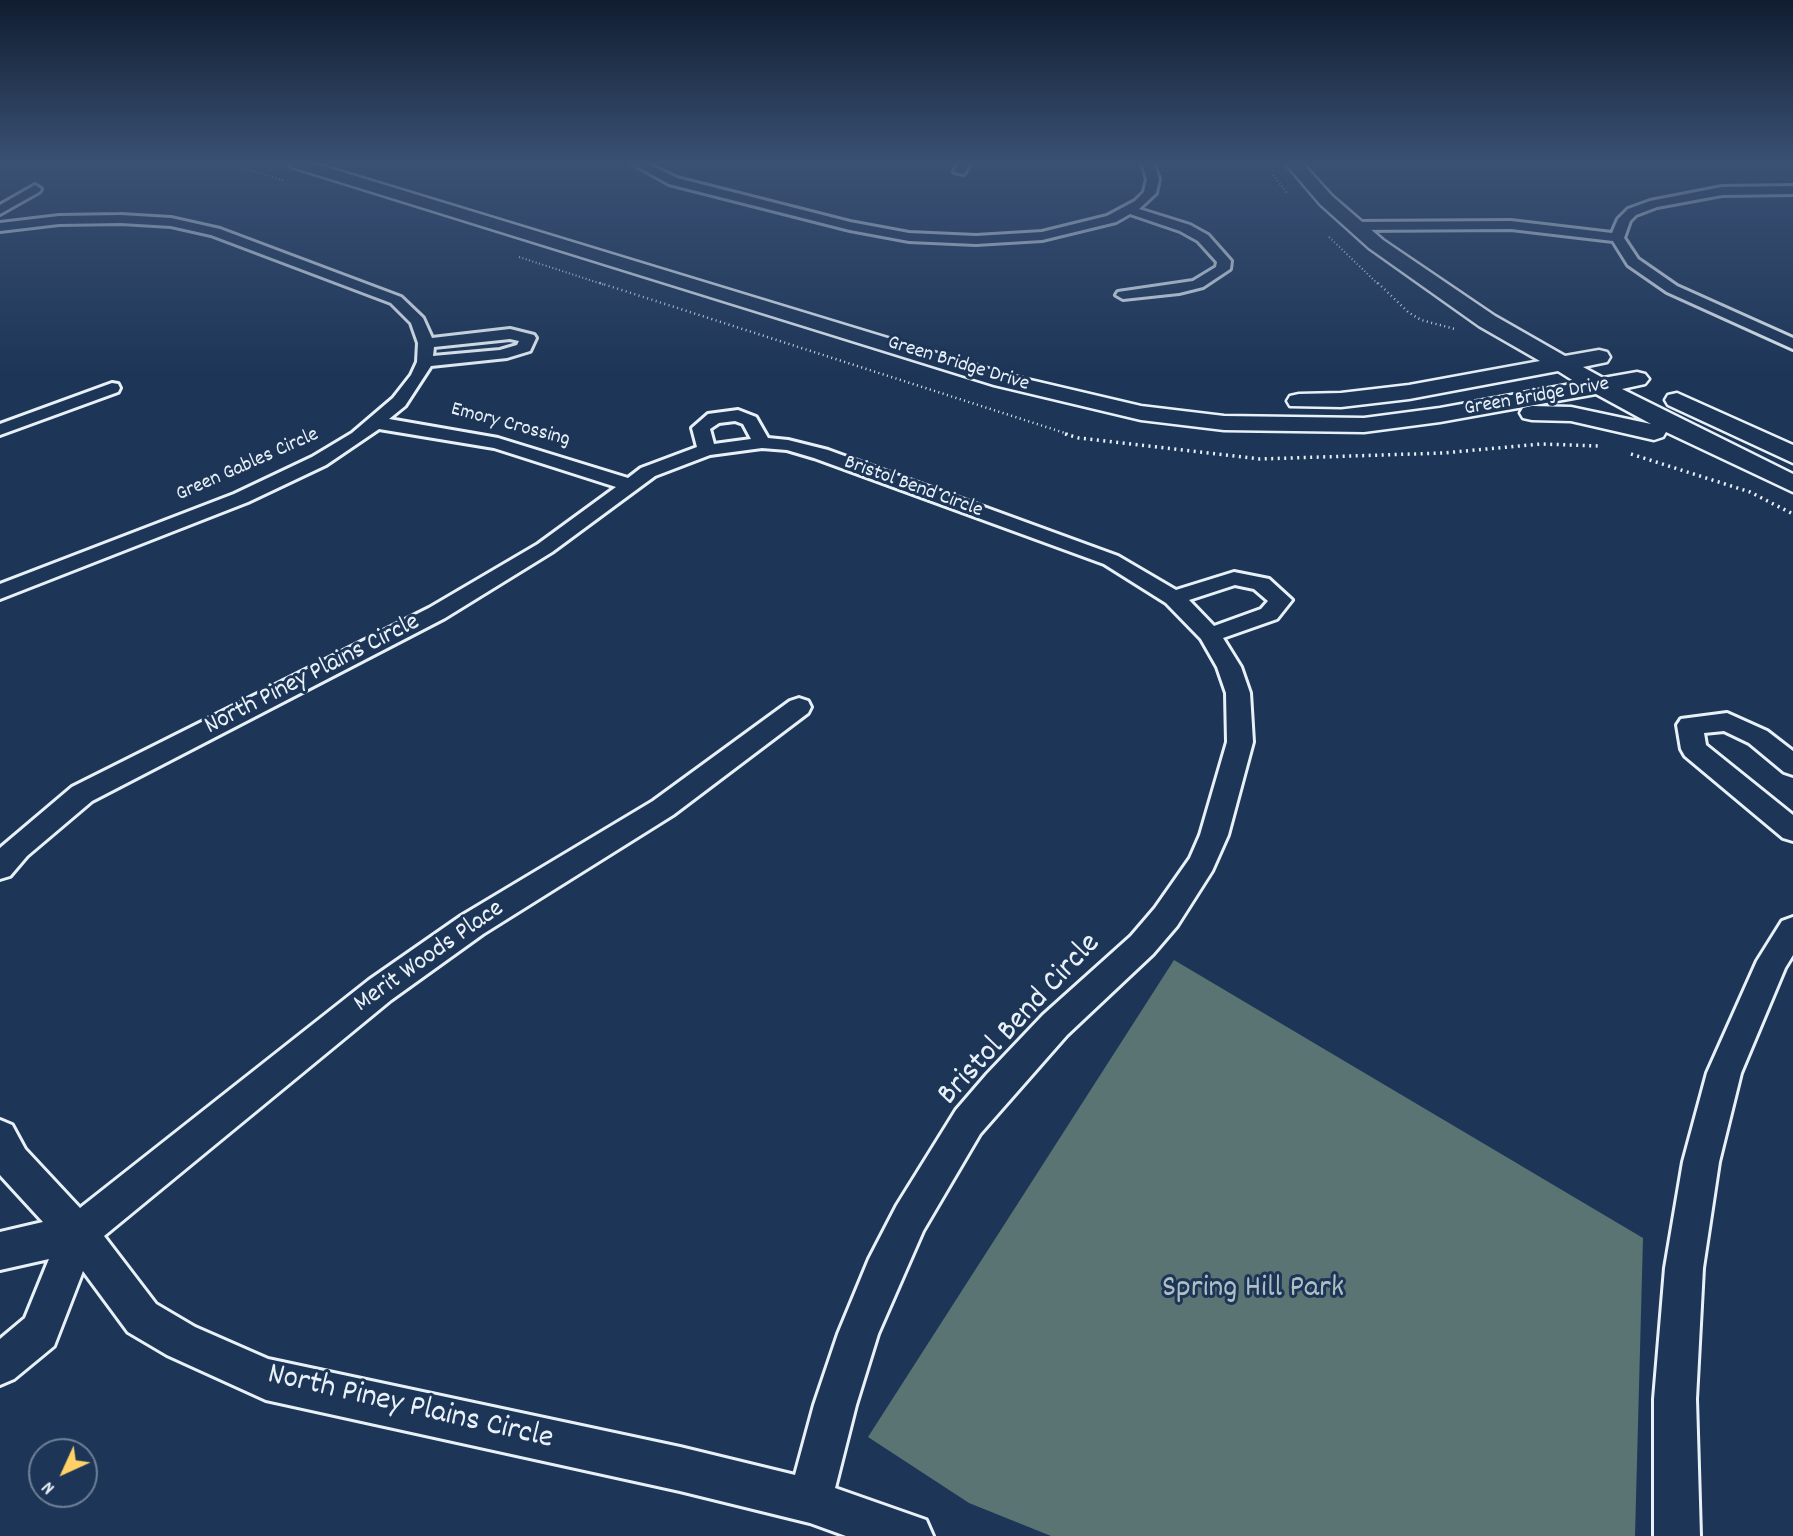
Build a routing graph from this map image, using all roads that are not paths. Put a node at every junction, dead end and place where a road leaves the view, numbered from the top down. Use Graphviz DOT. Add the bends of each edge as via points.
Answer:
graph roads {
  1 [pos="225,236"];
  2 [pos="531,236"];
  3 [pos="600,236"];
  4 [pos="902,236"];
  5 [pos="1043,236"];
  6 [pos="1198,236"];
  7 [pos="1367,236"];
  8 [pos="1405,236"];
  9 [pos="1597,236"];
  10 [pos="1616,238"];
  11 [pos="1416,244"];
  12 [pos="676,258"];
  13 [pos="1439,290"];
  14 [pos="1123,295"];
  15 [pos="426,344"];
  16 [pos="1576,344"];
  17 [pos="1793,344"];
  18 [pos="1599,357"];
  19 [pos="425,362"];
  20 [pos="1562,365"];
  21 [pos="1637,379"];
  22 [pos="1599,387"];
  23 [pos="111,388"];
  24 [pos="1409,392"];
  25 [pos="1273,400"];
  26 [pos="1440,415"];
  27 [pos="376,423"];
  28 [pos="0,430"];
  29 [pos="1722,450"];
  30 [pos="1793,455"];
  31 [pos="1793,484"];
  32 [pos="630,485"];
  33 [pos="0,592"];
  34 [pos="1174,598"];
  35 [pos="1210,635"];
  36 [pos="800,707"];
  37 [pos="1793,765"];
  38 [pos="1793,830"];
  39 [pos="0,868"];
  40 [pos="1793,930"];
  41 [pos="0,1137"];
  42 [pos="78,1233"];
  43 [pos="0,1251"];
  44 [pos="0,1365"];
  45 [pos="810,1502"];
  46 [pos="910,1536"];
  47 [pos="1676,1536"];
  1 -- 15 [label="street" via="396,300 418,321"];
  2 -- 26 [label="main road, Green Bridge Drive" via="990,377 1093,403 1179,418 1269,425 1364,425"];
  3 -- 12 [label="main road"];
  4 -- 5 [label="street" via="976,240"];
  6 -- 14 [label="street" via="1224,261 1223,269 1179,289"];
  7 -- 13 [label="main road"];
  8 -- 11 [label="main road"];
  9 -- 10 [label="street"];
  10 -- 17 [label="street" via="1633,262 1672,289"];
  13 -- 20 [label="main road"];
  13 -- 24 [label="main road" via="1474,323 1479,349 1458,373"];
  15 -- 19 [label="street, Green Gables Circle"];
  15 -- 19 [label="street" via="510,334 528,338 524,348 501,355"];
  16 -- 18 [label="main road"];
  18 -- 20 [label="main road, Green Bridge Drive"];
  18 -- 21 [label="main road"];
  19 -- 27 [label="street, Green Gables Circle" via="413,387"];
  20 -- 22 [label="main road"];
  20 -- 24 [label="main road, Green Bridge Drive"];
  21 -- 22 [label="main road, Green Bridge Drive"];
  21 -- 30 [label="main road"];
  22 -- 26 [label="main road, Green Bridge Drive"];
  22 -- 29 [label="main road"];
  23 -- 28 [label="street"];
  24 -- 25 [label="main road, Green Bridge Drive" via="1341,400"];
  26 -- 29 [label="main road" via="1571,414"];
  27 -- 32 [label="street, Emory Crossing" via="498,443"];
  27 -- 33 [label="street, Green Gables Circle" via="292,475"];
  29 -- 31 [label="main road"];
  32 -- 34 [label="street, Bristol Bend Circle" via="668,462 707,450 762,443 788,445 1099,555"];
  32 -- 39 [label="street, North Piney Plains Circle" via="545,548 460,600 82,794"];
  34 -- 35 [label="street, Bristol Bend Circle"];
  34 -- 35 [label="street" via="1234,578 1261,584 1282,600 1269,614"];
  35 -- 45 [label="street, Bristol Bend Circle" via="1238,694 1240,742 1202,863 1142,945 1055,1025 968,1122 883,1273 835,1405"];
  36 -- 42 [label="street, Merit Woods Place" via="673,801 472,925 380,990"];
  37 -- 38 [label="street" via="1758,737 1727,722 1690,725 1694,748"];
  40 -- 47 [label="street" via="1772,961 1724,1073 1701,1162 1684,1268 1675,1399"];
  41 -- 42 [label="street, North Piney Plains Circle" via="12,1162"];
  42 -- 43 [label="street"];
  42 -- 44 [label="street" via="40,1332"];
  42 -- 45 [label="street, North Piney Plains Circle" via="142,1318 266,1379 680,1469"];
  45 -- 46 [label="street, North Piney Plains Circle"];
}
